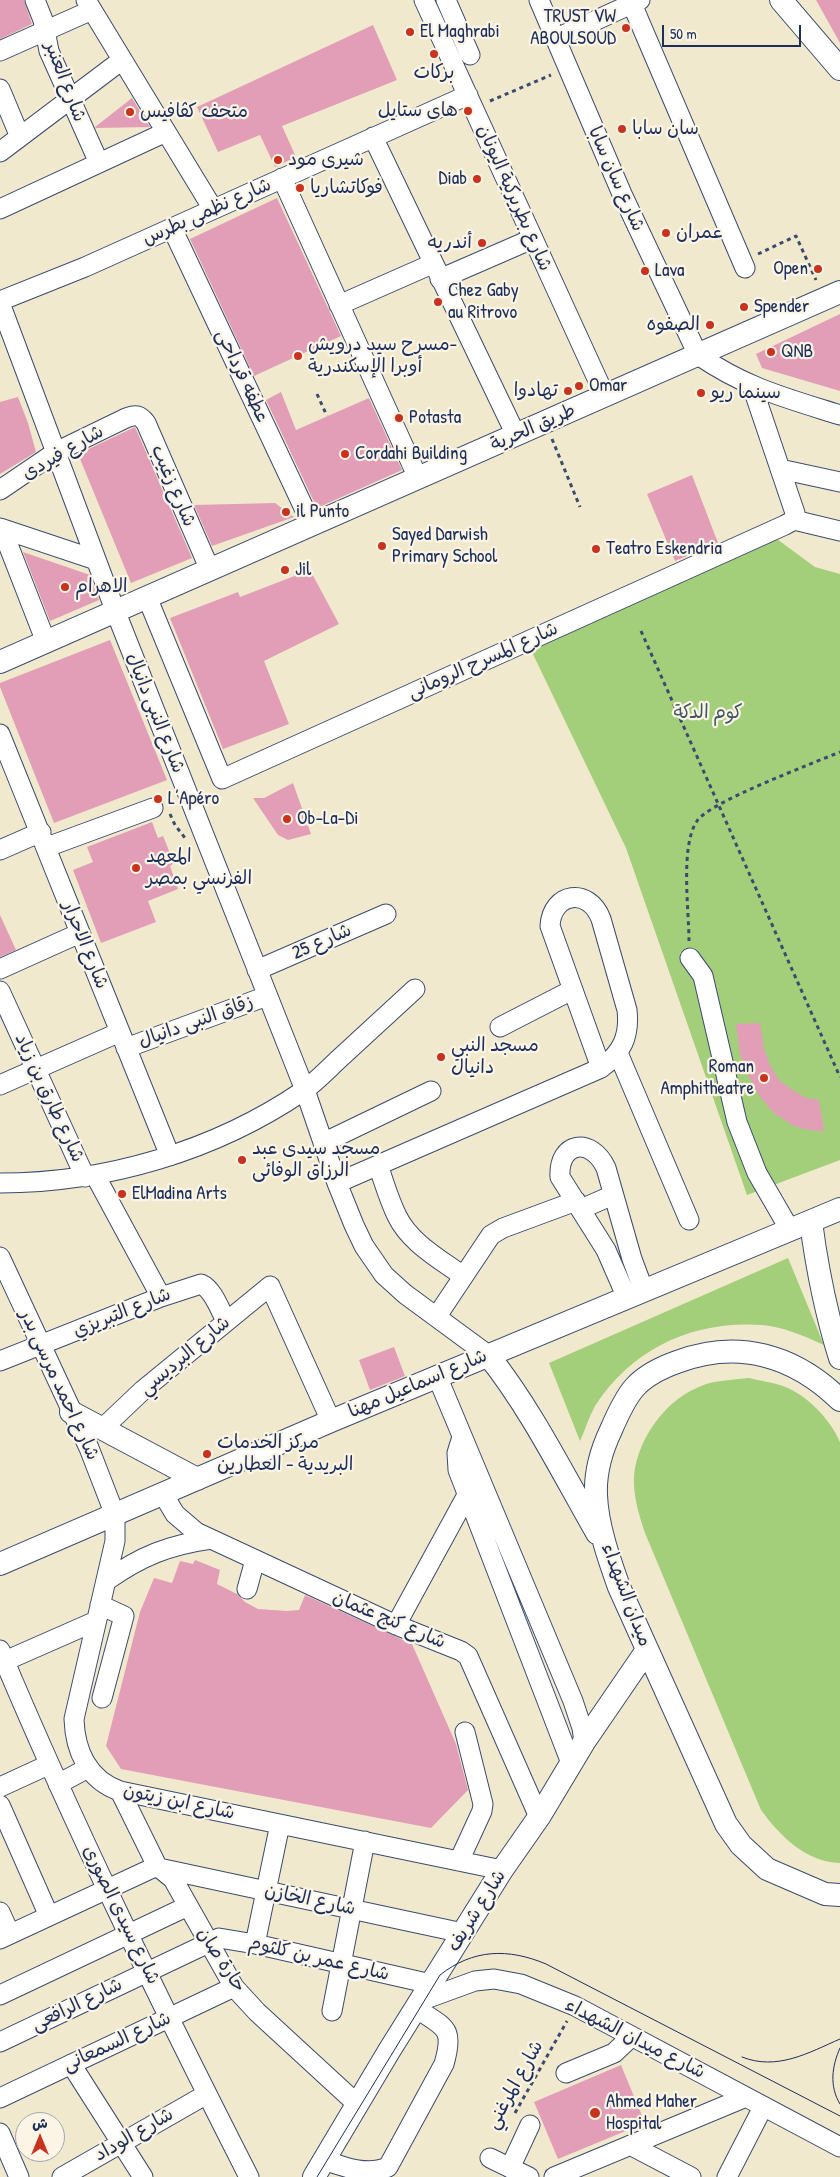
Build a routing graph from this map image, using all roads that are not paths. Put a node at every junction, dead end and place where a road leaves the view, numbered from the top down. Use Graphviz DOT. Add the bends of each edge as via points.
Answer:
graph roads {
  1 [pos="34,0"];
  2 [pos="424,0"];
  3 [pos="446,0"];
  4 [pos="539,0"];
  5 [pos="781,0"];
  6 [pos="636,2"];
  7 [pos="89,5"];
  8 [pos="46,31"];
  9 [pos="555,39"];
  10 [pos="0,51"];
  11 [pos="470,55"];
  12 [pos="122,60"];
  13 [pos="840,68"];
  14 [pos="0,89"];
  15 [pos="70,100"];
  16 [pos="471,101"];
  17 [pos="166,132"];
  18 [pos="20,137"];
  19 [pos="373,137"];
  20 [pos="0,152"];
  21 [pos="99,163"];
  22 [pos="282,178"];
  23 [pos="0,209"];
  24 [pos="213,209"];
  25 [pos="172,228"];
  26 [pos="532,239"];
  27 [pos="744,265"];
  28 [pos="436,271"];
  29 [pos="832,296"];
  30 [pos="0,302"];
  31 [pos="339,305"];
  32 [pos="698,355"];
  33 [pos="752,386"];
  34 [pos="605,396"];
  35 [pos="840,414"];
  36 [pos="126,418"];
  37 [pos="516,435"];
  38 [pos="56,452"];
  39 [pos="780,469"];
  40 [pos="418,478"];
  41 [pos="840,482"];
  42 [pos="0,490"];
  43 [pos="794,520"];
  44 [pos="312,525"];
  45 [pos="1,528"];
  46 [pos="840,531"];
  47 [pos="96,560"];
  48 [pos="210,570"];
  49 [pos="147,597"];
  50 [pos="115,610"];
  51 [pos="46,642"];
  52 [pos="0,662"];
  53 [pos="0,734"];
  54 [pos="153,808"];
  55 [pos="44,840"];
  56 [pos="0,850"];
  57 [pos="386,914"];
  58 [pos="80,933"];
  59 [pos="690,958"];
  60 [pos="0,968"];
  61 [pos="257,970"];
  62 [pos="415,989"];
  63 [pos="572,990"];
  64 [pos="0,991"];
  65 [pos="267,996"];
  66 [pos="500,1027"];
  67 [pos="123,1040"];
  68 [pos="618,1053"];
  69 [pos="600,1068"];
  70 [pos="36,1070"];
  71 [pos="0,1085"];
  72 [pos="305,1090"];
  73 [pos="431,1091"];
  74 [pos="323,1143"];
  75 [pos="170,1156"];
  76 [pos="378,1165"];
  77 [pos="90,1176"];
  78 [pos="0,1183"];
  79 [pos="337,1183"];
  80 [pos="613,1195"];
  81 [pos="579,1205"];
  82 [pos="840,1209"];
  83 [pos="689,1220"];
  84 [pos="811,1222"];
  85 [pos="790,1230"];
  86 [pos="627,1242"];
  87 [pos="606,1250"];
  88 [pos="0,1258"];
  89 [pos="463,1276"];
  90 [pos="635,1294"];
  91 [pos="161,1297"];
  92 [pos="437,1316"];
  93 [pos="226,1321"];
  94 [pos="40,1346"];
  95 [pos="488,1355"];
  96 [pos="840,1358"];
  97 [pos="0,1361"];
  98 [pos="437,1376"];
  99 [pos="840,1400"];
  100 [pos="72,1412"];
  101 [pos="331,1421"];
  102 [pos="103,1428"];
  103 [pos="462,1437"];
  104 [pos="197,1479"];
  105 [pos="163,1494"];
  106 [pos="467,1495"];
  107 [pos="115,1514"];
  108 [pos="211,1540"];
  109 [pos="606,1548"];
  110 [pos="255,1560"];
  111 [pos="0,1564"];
  112 [pos="106,1581"];
  113 [pos="247,1589"];
  114 [pos="98,1613"];
  115 [pos="396,1625"];
  116 [pos="647,1650"];
  117 [pos="2,1655"];
  118 [pos="102,1698"];
  119 [pos="465,1732"];
  120 [pos="584,1742"];
  121 [pos="571,1763"];
  122 [pos="48,1765"];
  123 [pos="88,1768"];
  124 [pos="58,1784"];
  125 [pos="0,1787"];
  126 [pos="120,1791"];
  127 [pos="0,1805"];
  128 [pos="539,1817"];
  129 [pos="280,1824"];
  130 [pos="365,1841"];
  131 [pos="458,1860"];
  132 [pos="158,1867"];
  133 [pos="502,1870"];
  134 [pos="108,1889"];
  135 [pos="266,1891"];
  136 [pos="840,1895"];
  137 [pos="188,1906"];
  138 [pos="352,1909"];
  139 [pos="0,1912"];
  140 [pos="49,1916"];
  141 [pos="463,1933"];
  142 [pos="130,1934"];
  143 [pos="5,1937"];
  144 [pos="207,1943"];
  145 [pos="256,1944"];
  146 [pos="341,1964"];
  147 [pos="148,1971"];
  148 [pos="234,1987"];
  149 [pos="0,1995"];
  150 [pos="422,1998"];
  151 [pos="332,2011"];
  152 [pos="170,2017"];
  153 [pos="632,2036"];
  154 [pos="0,2042"];
  155 [pos="71,2064"];
  156 [pos="566,2073"];
  157 [pos="207,2094"];
  158 [pos="746,2097"];
  159 [pos="0,2098"];
  160 [pos="357,2104"];
  161 [pos="763,2107"];
  162 [pos="530,2125"];
  163 [pos="0,2133"];
  164 [pos="121,2142"];
  165 [pos="630,2145"];
  166 [pos="840,2147"];
  167 [pos="490,2158"];
  168 [pos="510,2168"];
  169 [pos="319,2169"];
  170 [pos="242,2174"];
  171 [pos="19,2177"];
  172 [pos="62,2177"];
  173 [pos="143,2177"];
  174 [pos="529,2177"];
  175 [pos="554,2177"];
  176 [pos="691,2177"];
  177 [pos="727,2177"];
  1 -- 8 [label="street, شارع العنبر"];
  2 -- 16 [label="street, شارع بطريركية اليونان"];
  3 -- 11 [label="street"];
  4 -- 9 [label="street, شارع سان سابا"];
  5 -- 13 [label="main road"];
  6 -- 9 [label="street"];
  6 -- 27 [label="street"];
  7 -- 8 [label="street"];
  7 -- 12 [label="street"];
  8 -- 10 [label="street"];
  8 -- 15 [label="street, شارع العنبر" via="49,51"];
  9 -- 32 [label="street, شارع سان سابا" via="622,194"];
  12 -- 15 [label="street"];
  12 -- 17 [label="street"];
  14 -- 18 [label="street"];
  15 -- 18 [label="street"];
  15 -- 21 [label="street, شارع العنبر"];
  16 -- 19 [label="street, شارع نظمى بطرس"];
  16 -- 26 [label="street, شارع بطريركية اليونان"];
  17 -- 21 [label="street"];
  17 -- 24 [label="street"];
  18 -- 20 [label="street"];
  19 -- 22 [label="street, شارع نظمى بطرس"];
  19 -- 28 [label="street"];
  21 -- 23 [label="street"];
  22 -- 24 [label="street, شارع نظمى بطرس"];
  22 -- 31 [label="street"];
  24 -- 25 [label="street, شارع نظمى بطرس"];
  25 -- 30 [label="street, شارع نظمى بطرس"];
  25 -- 44 [label="street, عطفه قرداحى"];
  26 -- 28 [label="street"];
  26 -- 34 [label="street, شارع بطريركية اليونان"];
  28 -- 31 [label="street"];
  28 -- 37 [label="street"];
  29 -- 32 [label="main road, طريق الحرية"];
  30 -- 38 [label="street, شارع النبى دانيال"];
  31 -- 40 [label="street"];
  32 -- 33 [label="street"];
  32 -- 34 [label="main road, طريق الحرية"];
  33 -- 35 [label="street"];
  33 -- 39 [label="street"];
  34 -- 37 [label="main road, طريق الحرية"];
  36 -- 38 [label="street, شارع فيردى"];
  36 -- 48 [label="street, شارع زغيب" via="134,415 142,417 146,423"];
  37 -- 40 [label="main road, طريق الحرية"];
  38 -- 42 [label="street, شارع فيردى"];
  38 -- 47 [label="street, شارع النبى دانيال"];
  39 -- 41 [label="street"];
  39 -- 43 [label="street" via="795,513"];
  40 -- 44 [label="main road, طريق الحرية"];
  43 -- 46 [label="street"];
  43 -- 49 [label="street, شارع المسرح الرومانى" via="222,779"];
  44 -- 48 [label="main road, طريق الحرية"];
  45 -- 47 [label="street"];
  45 -- 51 [label="street"];
  47 -- 50 [label="street, شارع النبى دانيال"];
  48 -- 49 [label="main road, طريق الحرية"];
  49 -- 50 [label="main road, طريق الحرية"];
  50 -- 51 [label="main road, طريق الحرية"];
  50 -- 61 [label="street, شارع النبى دانيال"];
  51 -- 52 [label="main road, طريق الحرية"];
  53 -- 55 [label="street, شارع الاحرار"];
  54 -- 55 [label="street"];
  55 -- 56 [label="street"];
  55 -- 58 [label="street, شارع الاحرار"];
  57 -- 61 [label="street, شارع 25"];
  58 -- 60 [label="street"];
  58 -- 67 [label="street, شارع الاحرار"];
  59 -- 85 [label="street" via="703,976 739,1130 757,1173"];
  61 -- 65 [label="street, شارع النبى دانيال"];
  62 -- 72 [label="street"];
  63 -- 66 [label="street"];
  63 -- 68 [label="street" via="550,926 550,916 562,901 572,897 590,902 597,910 628,1010 627,1032"];
  63 -- 69 [label="street"];
  64 -- 70 [label="street, شارع طارق بن زياد"];
  65 -- 67 [label="street, زقاق النبى دانيال"];
  65 -- 72 [label="street, شارع النبى دانيال"];
  67 -- 70 [label="street, زقاق النبى دانيال"];
  67 -- 75 [label="street, شارع الاحرار"];
  68 -- 69 [label="street"];
  68 -- 83 [label="street"];
  69 -- 76 [label="street"];
  70 -- 71 [label="street, زقاق النبى دانيال"];
  70 -- 77 [label="street, شارع طارق بن زياد"];
  72 -- 74 [label="street, شارع النبى دانيال"];
  72 -- 75 [label="street" via="262,1116"];
  73 -- 74 [label="street"];
  74 -- 79 [label="street, شارع النبى دانيال"];
  75 -- 77 [label="street"];
  76 -- 79 [label="street"];
  76 -- 89 [label="street" via="398,1218 408,1232"];
  77 -- 78 [label="street"];
  77 -- 91 [label="street, شارع طارق بن زياد"];
  79 -- 92 [label="street, شارع النبى دانيال" via="364,1246 384,1275"];
  80 -- 81 [label="street"];
  80 -- 81 [label="street" via="600,1156 590,1148 577,1147 566,1153 559,1164 560,1177"];
  80 -- 86 [label="street"];
  81 -- 87 [label="street"];
  81 -- 89 [label="street" via="497,1231 486,1240"];
  82 -- 84 [label="main road, شارع اسماعيل مهنا"];
  84 -- 85 [label="main road, شارع اسماعيل مهنا"];
  84 -- 96 [label="main road" via="820,1280"];
  85 -- 90 [label="main road, شارع اسماعيل مهنا"];
  86 -- 87 [label="street"];
  86 -- 90 [label="street"];
  87 -- 90 [label="street"];
  88 -- 94 [label="street, شارع احمد مرسى بدر"];
  89 -- 92 [label="street"];
  90 -- 95 [label="main road, شارع اسماعيل مهنا"];
  91 -- 93 [label="street, شارع التبريزي" via="200,1284 206,1286"];
  91 -- 94 [label="street, شارع التبريزي"];
  92 -- 95 [label="street, شارع النبى دانيال"];
  93 -- 101 [label="street, شارع البرديسي" via="270,1286"];
  93 -- 102 [label="street, شارع البرديسي"];
  94 -- 97 [label="street, شارع التبريزي"];
  94 -- 100 [label="street, شارع احمد مرسى بدر"];
  95 -- 98 [label="main road, شارع اسماعيل مهنا"];
  95 -- 109 [label="main road" via="534,1421"];
  98 -- 101 [label="main road, شارع اسماعيل مهنا"];
  98 -- 103 [label="street"];
  99 -- 109 [label="main road, ميدان الشهداء" via="800,1371 764,1354 730,1350 695,1355 663,1367 635,1387 602,1450 596,1495"];
  100 -- 102 [label="main road"];
  100 -- 107 [label="street, شارع احمد مرسى بدر"];
  101 -- 104 [label="main road, شارع اسماعيل مهنا"];
  102 -- 104 [label="main road"];
  103 -- 106 [label="street" via="457,1462"];
  103 -- 120 [label="street" via="573,1701"];
  104 -- 105 [label="main road, شارع اسماعيل مهنا"];
  105 -- 107 [label="main road, شارع اسماعيل مهنا"];
  105 -- 108 [label="street, شارع كنج عثمان" via="175,1514"];
  106 -- 115 [label="street"];
  106 -- 121 [label="street"];
  107 -- 111 [label="main road, شارع اسماعيل مهنا"];
  107 -- 112 [label="street, شارع ابن زيتون" via="115,1541"];
  108 -- 110 [label="street, شارع كنج عثمان"];
  108 -- 112 [label="street" via="182,1543 155,1552 129,1564"];
  109 -- 116 [label="main road, ميدان الشهداء"];
  110 -- 113 [label="street"];
  110 -- 115 [label="street, شارع كنج عثمان"];
  112 -- 114 [label="street, شارع ابن زيتون"];
  114 -- 117 [label="street"];
  114 -- 118 [label="street" via="124,1616"];
  114 -- 123 [label="street, شارع ابن زيتون" via="74,1719 79,1753"];
  115 -- 128 [label="street, شارع كنج عثمان" via="468,1656"];
  116 -- 120 [label="main road, شارع شريف"];
  116 -- 136 [label="main road, ميدان الشهداء" via="726,1824 741,1844 767,1868 825,1894"];
  117 -- 122 [label="street, شارع سيدى الصورى"];
  119 -- 131 [label="street" via="483,1804"];
  120 -- 121 [label="main road, شارع شريف"];
  121 -- 128 [label="main road, شارع شريف"];
  122 -- 124 [label="street, شارع سيدى الصورى"];
  122 -- 125 [label="street"];
  123 -- 124 [label="street"];
  123 -- 126 [label="street, شارع ابن زيتون" via="99,1780"];
  124 -- 134 [label="street, شارع سيدى الصورى"];
  126 -- 129 [label="street, شارع ابن زيتون"];
  126 -- 132 [label="street, حارة صان"];
  127 -- 140 [label="street"];
  128 -- 133 [label="main road, شارع شريف"];
  129 -- 130 [label="street, شارع ابن زيتون"];
  129 -- 135 [label="street"];
  130 -- 131 [label="street, شارع ابن زيتون"];
  130 -- 138 [label="street"];
  131 -- 133 [label="street, شارع ابن زيتون"];
  132 -- 134 [label="street"];
  132 -- 135 [label="street, شارع الخازن"];
  132 -- 137 [label="street, حارة صان" via="173,1879"];
  133 -- 141 [label="main road, شارع شريف"];
  134 -- 140 [label="street"];
  134 -- 142 [label="street, شارع سيدى الصورى"];
  135 -- 138 [label="street, شارع الخازن"];
  135 -- 145 [label="street"];
  137 -- 142 [label="street"];
  137 -- 144 [label="street, حارة صان"];
  138 -- 141 [label="street, شارع الخازن"];
  138 -- 146 [label="street"];
  139 -- 143 [label="street"];
  140 -- 143 [label="street"];
  141 -- 150 [label="main road, شارع شريف"];
  142 -- 147 [label="street, شارع سيدى الصورى"];
  142 -- 149 [label="street"];
  144 -- 145 [label="street, شارع عمر بن كلثوم" via="225,1938"];
  144 -- 147 [label="street, شارع الرافعى"];
  144 -- 148 [label="street, حارة صان"];
  145 -- 146 [label="street, شارع عمر بن كلثوم"];
  146 -- 150 [label="street, شارع عمر بن كلثوم"];
  146 -- 151 [label="street"];
  147 -- 152 [label="street, شارع سيدى الصورى"];
  147 -- 154 [label="street, شارع الرافعى"];
  148 -- 152 [label="street, شارع السمعانى"];
  148 -- 160 [label="street, حارة صان"];
  150 -- 153 [label="street, شارع ميدان الشهداء" via="475,1981 494,1979 521,1984 575,2006"];
  150 -- 160 [label="main road, شارع شريف"];
  150 -- 169 [label="street" via="449,2036 449,2046 444,2064 388,2167 378,2171"];
  152 -- 155 [label="street, شارع السمعانى"];
  152 -- 157 [label="street, شارع سيدى الصورى"];
  153 -- 156 [label="street" via="614,2053"];
  153 -- 158 [label="street, شارع ميدان الشهداء"];
  155 -- 159 [label="street, شارع السمعانى"];
  155 -- 164 [label="street"];
  157 -- 164 [label="street, شارع الوداد"];
  157 -- 170 [label="street, شارع سيدى الصورى"];
  158 -- 161 [label="street, شارع ميدان الشهداء"];
  158 -- 165 [label="street"];
  160 -- 169 [label="main road, شارع شريف"];
  161 -- 166 [label="street, شارع ميدان الشهداء"];
  161 -- 177 [label="street"];
  162 -- 168 [label="street"];
  163 -- 171 [label="street"];
  164 -- 172 [label="street, شارع الوداد"];
  164 -- 173 [label="street"];
  165 -- 175 [label="street"];
  165 -- 176 [label="street"];
  167 -- 168 [label="street"];
  168 -- 174 [label="street"];
}
